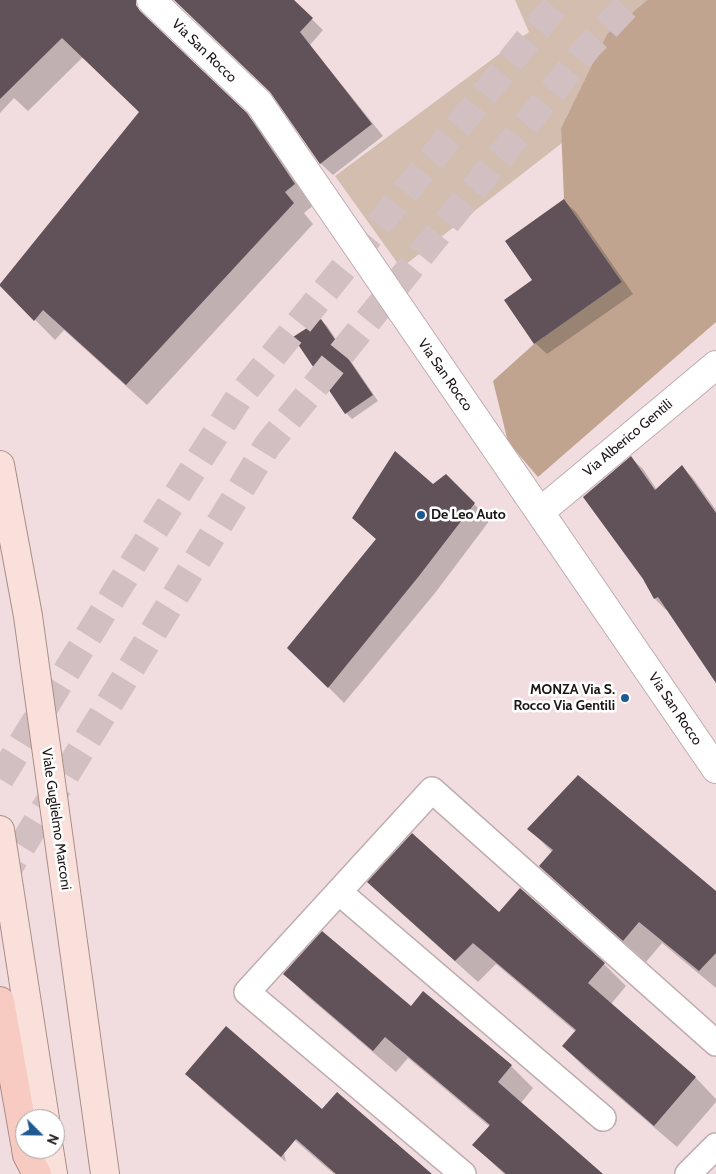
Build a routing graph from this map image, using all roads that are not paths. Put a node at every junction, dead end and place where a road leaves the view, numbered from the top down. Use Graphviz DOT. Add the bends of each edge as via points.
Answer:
graph roads {
  1 [pos="151,0"];
  2 [pos="716,364"];
  3 [pos="0,465"];
  4 [pos="540,512"];
  5 [pos="716,769"];
  6 [pos="0,830"];
  7 [pos="339,892"];
  8 [pos="0,1001"];
  9 [pos="716,1044"];
  10 [pos="19,1109"];
  11 [pos="42,1109"];
  12 [pos="603,1118"];
  13 [pos="716,1146"];
  14 [pos="29,1159"];
  15 [pos="51,1159"];
  16 [pos="37,1174"];
  17 [pos="53,1174"];
  18 [pos="106,1174"];
  19 [pos="463,1174"];
  20 [pos="688,1174"];
  1 -- 4 [label="street, Via San Rocco" via="259,103"];
  2 -- 4 [label="street, Via Alberico Gentili"];
  3 -- 18 [label="main road, Viale Guglielmo Marconi" via="28,616"];
  4 -- 5 [label="street, Via San Rocco"];
  6 -- 11 [label="main road"];
  7 -- 9 [label="lane" via="432,790"];
  7 -- 12 [label="lane"];
  7 -- 19 [label="lane" via="247,992"];
  8 -- 10 [label="highway"];
  13 -- 20 [label="lane"];
  14 -- 16 [label="highway"];
  15 -- 17 [label="main road"];
}
